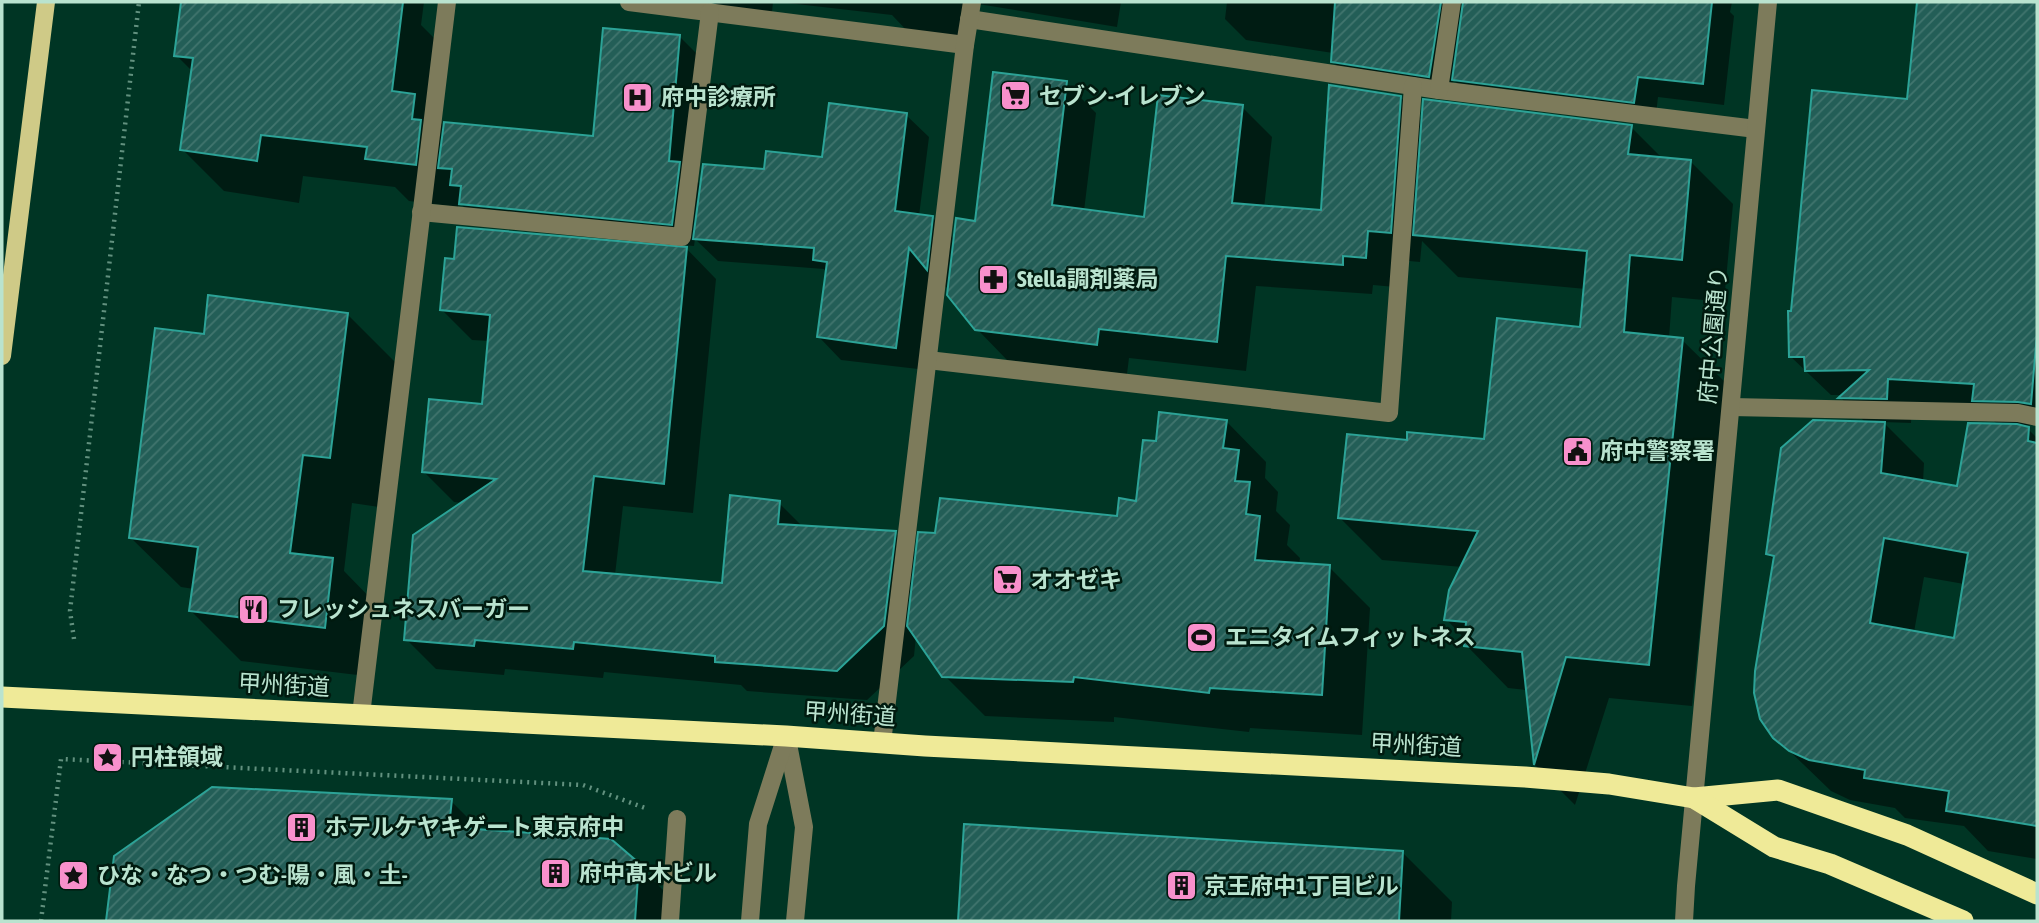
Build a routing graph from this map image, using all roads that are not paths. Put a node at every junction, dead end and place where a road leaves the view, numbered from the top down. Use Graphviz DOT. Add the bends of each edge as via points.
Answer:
graph roads {
  1 [pos="46,2"];
  2 [pos="447,2"];
  3 [pos="629,2"];
  4 [pos="1452,2"];
  5 [pos="1768,2"];
  6 [pos="673,5"];
  7 [pos="971,10"];
  8 [pos="710,12"];
  9 [pos="965,45"];
  10 [pos="1413,86"];
  11 [pos="1439,90"];
  12 [pos="1756,129"];
  13 [pos="421,212"];
  14 [pos="2,356"];
  15 [pos="928,360"];
  16 [pos="1731,407"];
  17 [pos="2037,417"];
  18 [pos="2,697"];
  19 [pos="361,715"];
  20 [pos="786,736"];
  21 [pos="882,743"];
  22 [pos="1694,798"];
  23 [pos="677,819"];
  24 [pos="2037,894"];
  25 [pos="670,921"];
  26 [pos="750,921"];
  27 [pos="795,921"];
  28 [pos="1684,921"];
  29 [pos="1963,921"];
  1 -- 14 [label="main road"];
  2 -- 13 [label="street"];
  3 -- 6 [label="street"];
  4 -- 11 [label="street"];
  5 -- 12 [label="street, 府中公園通り"];
  6 -- 8 [label="street"];
  7 -- 9 [label="street"];
  7 -- 10 [label="street"];
  8 -- 9 [label="street"];
  8 -- 13 [label="street" via="682,237"];
  9 -- 15 [label="street"];
  10 -- 11 [label="street"];
  10 -- 15 [label="street" via="1389,413"];
  11 -- 12 [label="street"];
  12 -- 16 [label="street, 府中公園通り"];
  13 -- 19 [label="street"];
  15 -- 21 [label="street"];
  16 -- 17 [label="street"];
  16 -- 22 [label="street, 府中公園通り"];
  18 -- 19 [label="highway, 甲州街道"];
  19 -- 20 [label="highway, 甲州街道"];
  20 -- 21 [label="highway, 甲州街道"];
  20 -- 26 [label="street" via="758,824"];
  20 -- 27 [label="street" via="804,827"];
  21 -- 22 [label="highway, 甲州街道" via="1525,777"];
  22 -- 24 [label="highway, 甲州街道" via="1778,790 1907,835"];
  22 -- 28 [label="street, 府中公園通り"];
  22 -- 29 [label="highway, 甲州街道" via="1774,846 1830,864"];
  23 -- 25 [label="street"];
}
